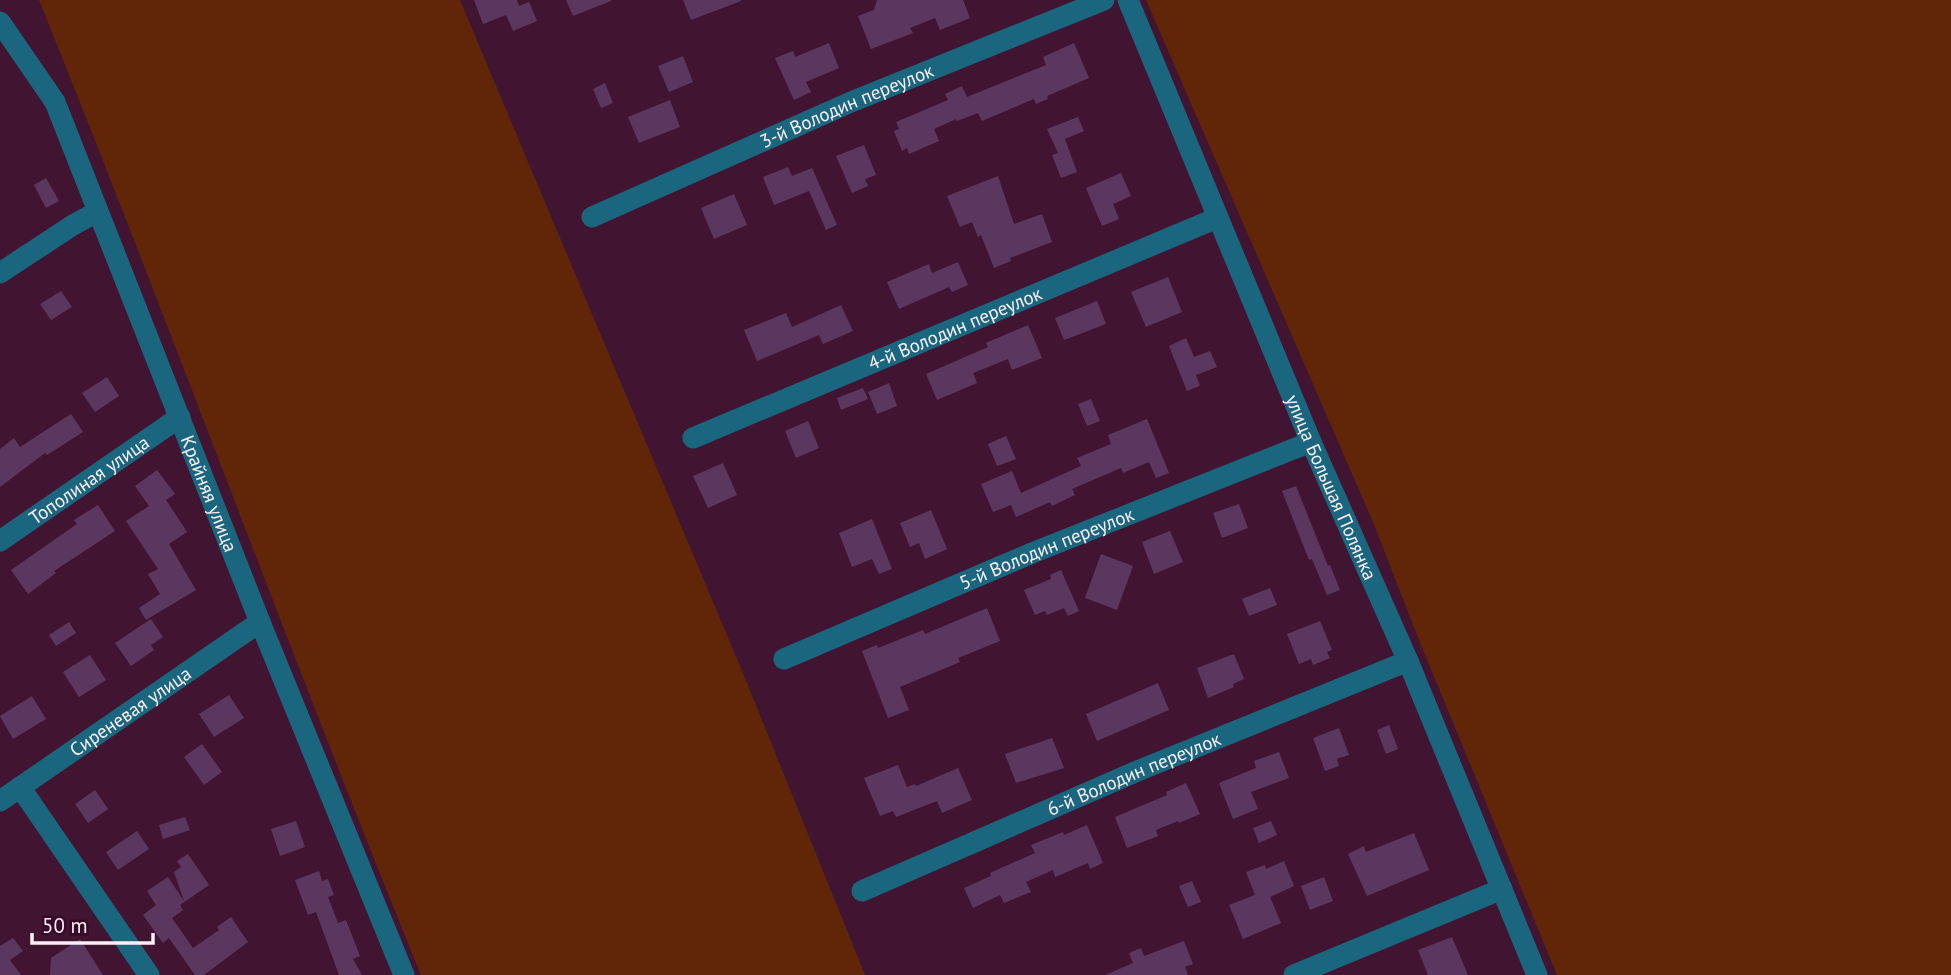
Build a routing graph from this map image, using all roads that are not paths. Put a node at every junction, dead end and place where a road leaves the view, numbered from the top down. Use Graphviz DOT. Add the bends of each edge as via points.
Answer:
graph roads {
  1 [pos="1104,0"];
  2 [pos="1128,0"];
  3 [pos="0,22"];
  4 [pos="97,212"];
  5 [pos="592,217"];
  6 [pos="1217,218"];
  7 [pos="0,273"];
  8 [pos="180,417"];
  9 [pos="693,438"];
  10 [pos="1311,442"];
  11 [pos="0,541"];
  12 [pos="260,622"];
  13 [pos="784,659"];
  14 [pos="1408,662"];
  15 [pos="20,788"];
  16 [pos="0,801"];
  17 [pos="1502,889"];
  18 [pos="862,891"];
  19 [pos="149,975"];
  20 [pos="404,975"];
  21 [pos="1294,975"];
  22 [pos="1537,975"];
  1 -- 5 [label="street, 3-й Володин переулок" via="851,102"];
  2 -- 6 [label="street, улица Большая Полянка"];
  3 -- 4 [label="street, Крайняя улица" via="55,102"];
  4 -- 7 [label="street"];
  4 -- 8 [label="street, Крайняя улица"];
  6 -- 9 [label="street, 4-й Володин переулок"];
  6 -- 10 [label="street, улица Большая Полянка"];
  8 -- 11 [label="street, Тополиная улица"];
  8 -- 12 [label="street, Крайняя улица"];
  10 -- 13 [label="street, 5-й Володин переулок" via="1032,553"];
  10 -- 14 [label="street, улица Большая Полянка"];
  12 -- 15 [label="street, Сиреневая улица"];
  12 -- 20 [label="street, Крайняя улица"];
  14 -- 17 [label="street, улица Большая Полянка"];
  14 -- 18 [label="street, 6-й Володин переулок" via="1135,772"];
  15 -- 16 [label="street, Сиреневая улица"];
  15 -- 19 [label="street"];
  17 -- 21 [label="street"];
  17 -- 22 [label="street, улица Большая Полянка"];
}
